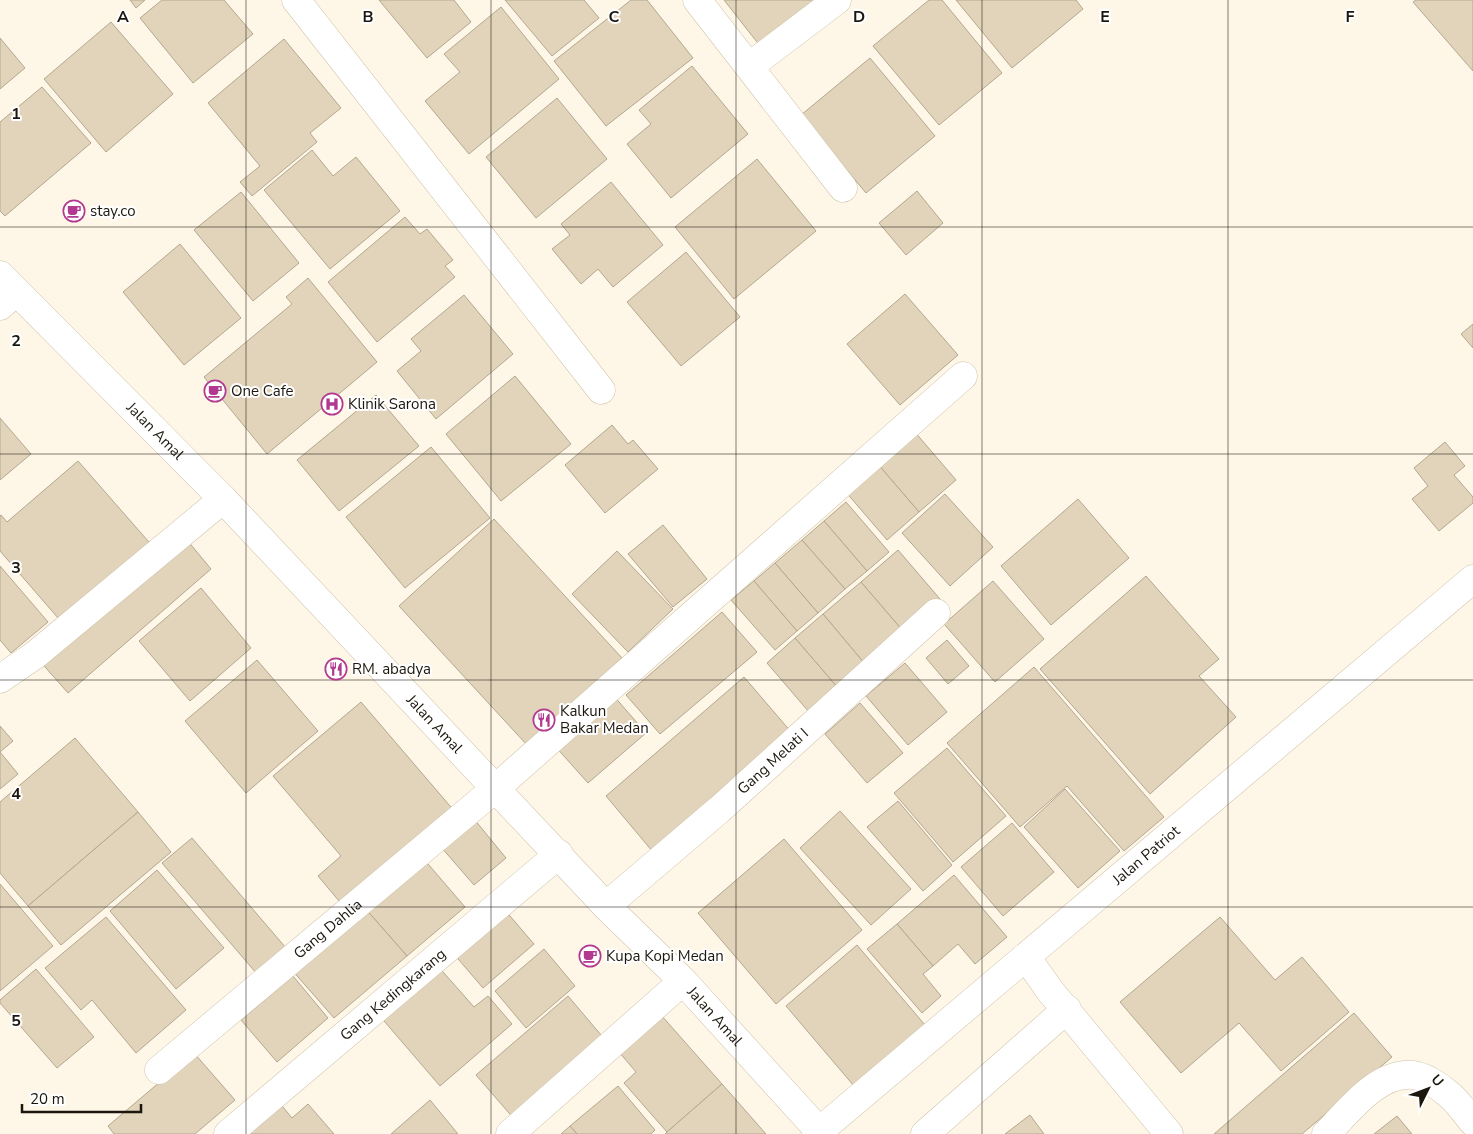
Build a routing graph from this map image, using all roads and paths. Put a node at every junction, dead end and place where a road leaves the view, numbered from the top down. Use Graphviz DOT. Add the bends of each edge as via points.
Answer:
graph roads {
  1 [pos="296,0"];
  2 [pos="697,0"];
  3 [pos="838,0"];
  4 [pos="750,66"];
  5 [pos="843,188"];
  6 [pos="5,291"];
  7 [pos="963,376"];
  8 [pos="601,390"];
  9 [pos="223,499"];
  10 [pos="1473,579"];
  11 [pos="936,613"];
  12 [pos="0,679"];
  13 [pos="496,788"];
  14 [pos="559,854"];
  15 [pos="606,906"];
  16 [pos="1026,957"];
  17 [pos="683,981"];
  18 [pos="1067,1009"];
  19 [pos="159,1070"];
  20 [pos="1473,1122"];
  21 [pos="819,1133"];
  22 [pos="228,1134"];
  23 [pos="510,1134"];
  24 [pos="925,1134"];
  25 [pos="1169,1134"];
  26 [pos="1326,1134"];
  1 -- 8 [label="street"];
  2 -- 4 [label="street"];
  3 -- 4 [label="street"];
  4 -- 5 [label="street"];
  6 -- 9 [label="street, Jalan Amal"];
  7 -- 13 [label="street, Gang Dahlia"];
  9 -- 12 [label="street" via="36,655"];
  9 -- 13 [label="street, Jalan Amal"];
  10 -- 16 [label="street, Jalan Patriot"];
  11 -- 15 [label="street, Gang Melati I" via="720,809"];
  13 -- 14 [label="street, Jalan Amal"];
  13 -- 19 [label="street, Gang Dahlia"];
  14 -- 15 [label="street, Jalan Amal"];
  14 -- 22 [label="street, Gang Kedingkarang"];
  15 -- 17 [label="street, Jalan Amal"];
  16 -- 18 [label="street"];
  16 -- 21 [label="street, Jalan Patriot"];
  17 -- 21 [label="street, Jalan Amal"];
  17 -- 23 [label="street"];
  18 -- 24 [label="street"];
  18 -- 25 [label="street"];
  20 -- 26 [label="street" via="1448,1093 1414,1075 1389,1078 1369,1091"];
}
